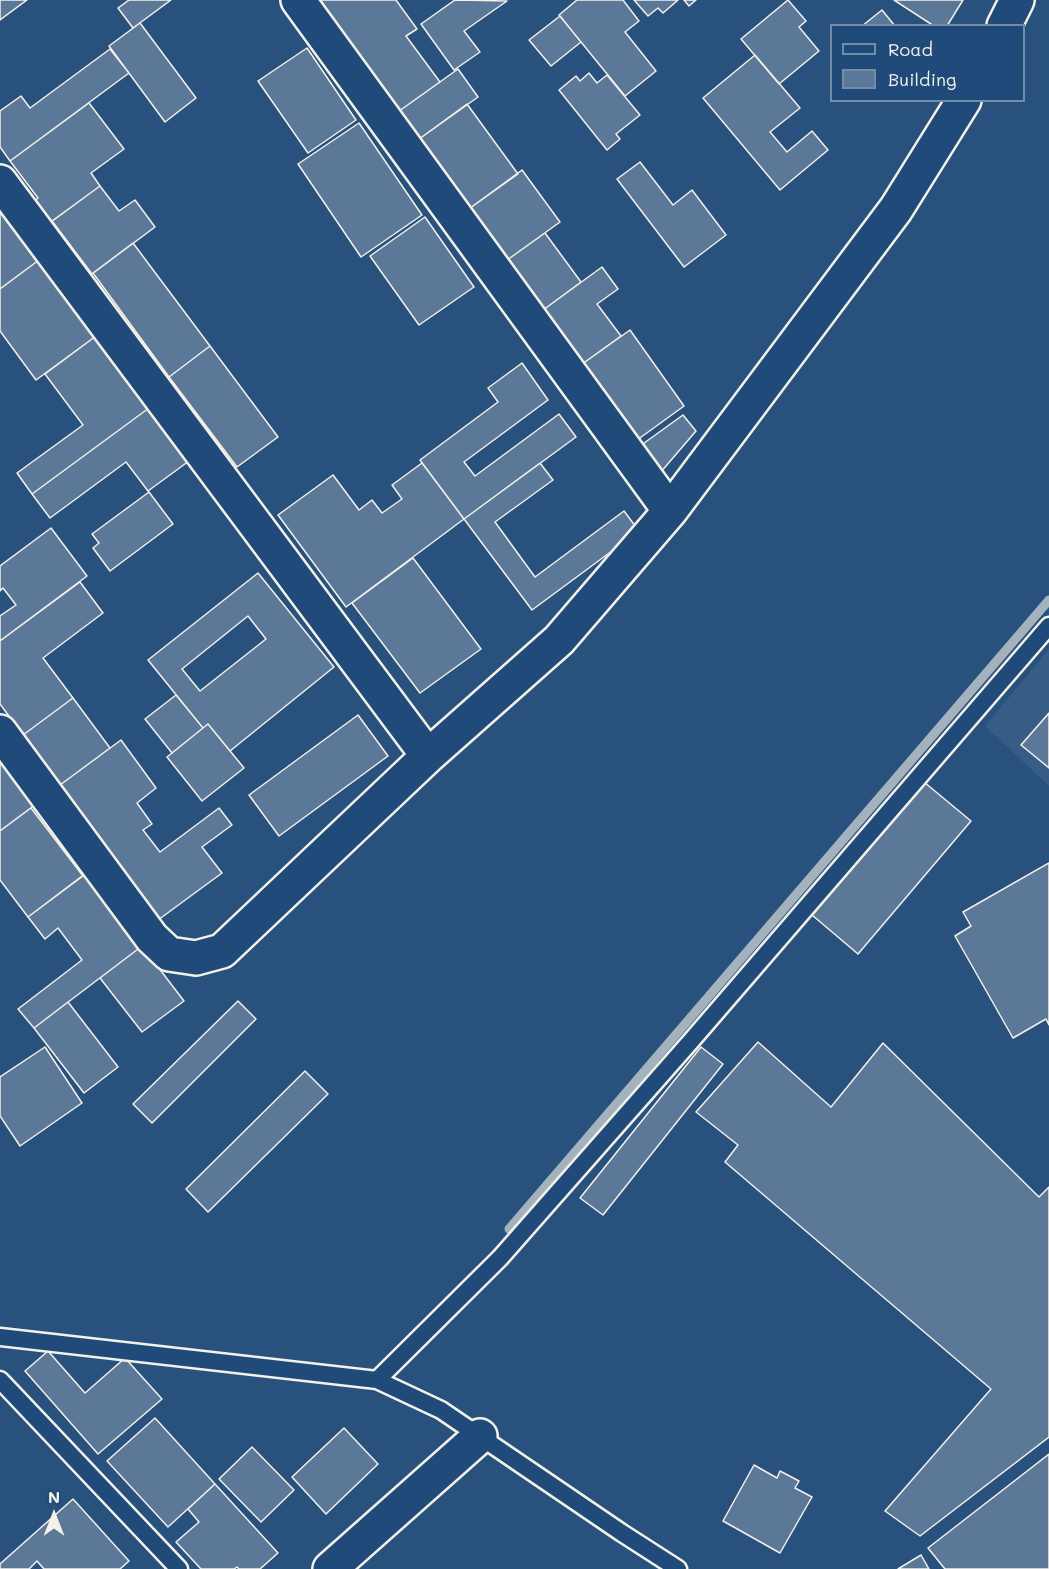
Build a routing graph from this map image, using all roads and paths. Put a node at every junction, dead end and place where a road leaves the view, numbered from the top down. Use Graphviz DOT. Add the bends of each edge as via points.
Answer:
graph roads {
  1 [pos="298,0"];
  2 [pos="1017,0"];
  3 [pos="1005,24"];
  4 [pos="963,102"];
  5 [pos="0,182"];
  6 [pos="670,511"];
  7 [pos="1049,626"];
  8 [pos="0,732"];
  9 [pos="428,756"];
  10 [pos="0,1337"];
  11 [pos="0,1380"];
  12 [pos="377,1380"];
  13 [pos="480,1436"];
  14 [pos="179,1569"];
  15 [pos="330,1569"];
  16 [pos="678,1569"];
  1 -- 6 [label="street"];
  2 -- 3 [label="street"];
  4 -- 6 [label="street" via="896,209"];
  5 -- 9 [label="street"];
  6 -- 9 [label="street" via="559,640"];
  7 -- 12 [label="lane" via="500,1258"];
  8 -- 9 [label="street" via="152,938 169,954 196,958 222,951"];
  10 -- 12 [label="lane"];
  11 -- 14 [label="lane"];
  12 -- 13 [label="lane" via="441,1410"];
  13 -- 15 [label="street"];
  13 -- 16 [label="lane"];
}
